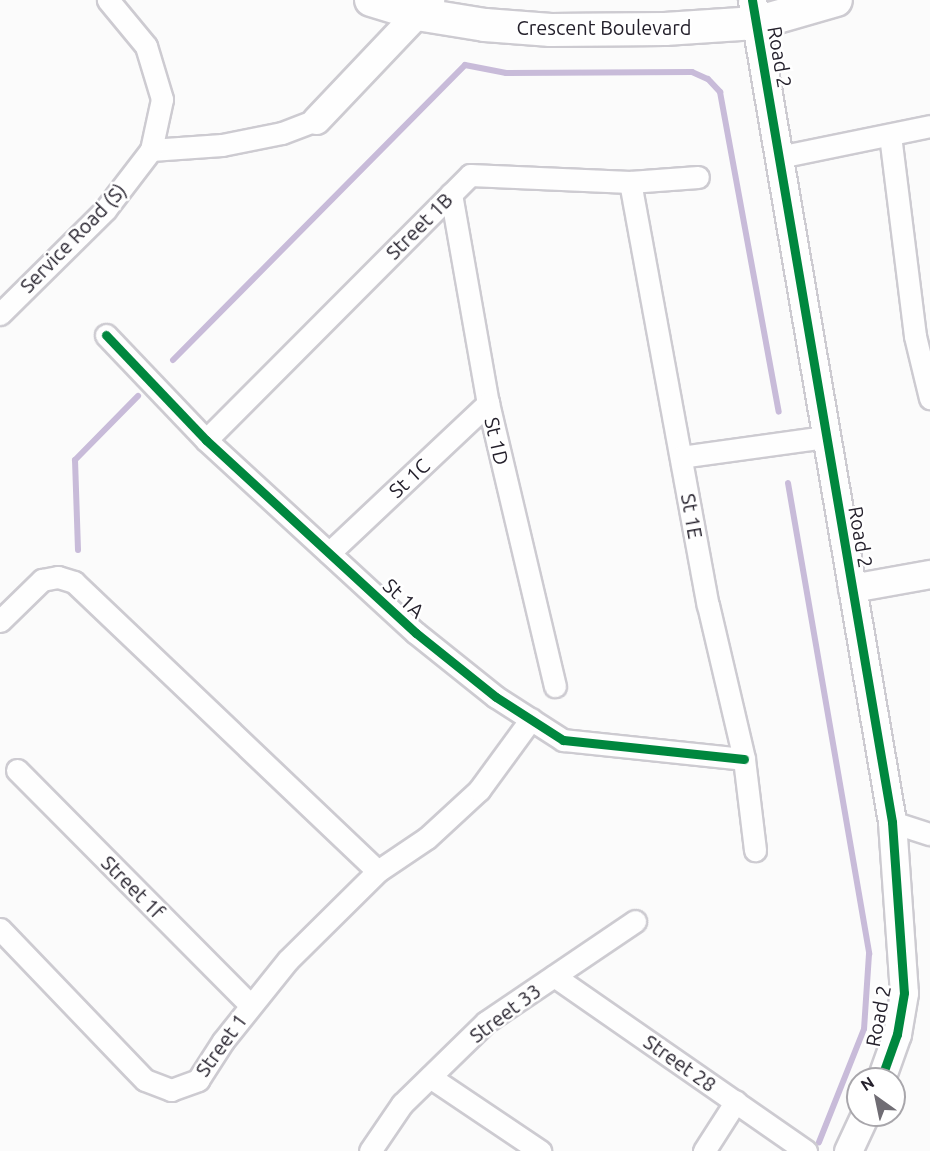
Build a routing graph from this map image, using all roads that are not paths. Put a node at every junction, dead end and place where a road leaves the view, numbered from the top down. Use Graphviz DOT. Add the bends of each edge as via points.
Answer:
graph roads {
  1 [pos="108,0"];
  2 [pos="371,0"];
  3 [pos="836,0"];
  4 [pos="424,7"];
  5 [pos="754,12"];
  6 [pos="316,120"];
  7 [pos="930,126"];
  8 [pos="890,135"];
  9 [pos="151,150"];
  10 [pos="778,157"];
  11 [pos="698,177"];
  12 [pos="630,182"];
  13 [pos="451,194"];
  14 [pos="0,315"];
  15 [pos="106,335"];
  16 [pos="930,398"];
  17 [pos="488,403"];
  18 [pos="826,437"];
  19 [pos="206,440"];
  20 [pos="681,457"];
  21 [pos="329,553"];
  22 [pos="930,574"];
  23 [pos="852,588"];
  24 [pos="0,621"];
  25 [pos="555,686"];
  26 [pos="531,719"];
  27 [pos="744,759"];
  28 [pos="17,770"];
  29 [pos="892,822"];
  30 [pos="930,834"];
  31 [pos="755,850"];
  32 [pos="378,871"];
  33 [pos="635,921"];
  34 [pos="0,929"];
  35 [pos="554,976"];
  36 [pos="250,1005"];
  37 [pos="885,1067"];
  38 [pos="430,1077"];
  39 [pos="736,1101"];
  40 [pos="859,1127"];
  41 [pos="370,1151"];
  42 [pos="540,1151"];
  43 [pos="704,1151"];
  44 [pos="806,1151"];
  45 [pos="848,1151"];
  1 -- 9 [label="street, Service Road (S)" via="146,46 162,99"];
  2 -- 4 [label="main road, Crescent Boulevard"];
  3 -- 5 [label="main road, Crescent Boulevard"];
  4 -- 5 [label="main road, Crescent Boulevard" via="485,25 551,30 665,29"];
  4 -- 6 [label="street"];
  5 -- 10 [label="street, Road 2"];
  6 -- 9 [label="street" via="282,133 222,145"];
  7 -- 8 [label="street"];
  8 -- 10 [label="street"];
  8 -- 16 [label="street" via="915,336"];
  9 -- 14 [label="street, Service Road (S)" via="105,210"];
  10 -- 18 [label="street, Road 2"];
  11 -- 12 [label="street, Street 1B"];
  12 -- 13 [label="street, Street 1B" via="470,175"];
  12 -- 20 [label="street, St 1E"];
  13 -- 17 [label="street, St 1D"];
  13 -- 19 [label="street, Street 1B"];
  15 -- 19 [label="street, St 1A"];
  17 -- 21 [label="street, St 1C"];
  17 -- 25 [label="street, St 1D"];
  18 -- 20 [label="street"];
  18 -- 23 [label="street, Road 2"];
  19 -- 21 [label="street, St 1A"];
  20 -- 27 [label="street, St 1E" via="708,605"];
  21 -- 26 [label="street, St 1A" via="416,633"];
  22 -- 23 [label="street"];
  23 -- 29 [label="street, Road 2"];
  24 -- 32 [label="street" via="42,580 58,577 74,582"];
  26 -- 27 [label="street, St 1A" via="563,740"];
  26 -- 32 [label="street, Street 1" via="479,790 427,837"];
  27 -- 31 [label="street, St 1E"];
  28 -- 36 [label="street, Street 1f"];
  29 -- 30 [label="street"];
  29 -- 37 [label="street, Road 2" via="904,993 897,1034"];
  32 -- 36 [label="street, Street 1" via="288,960"];
  33 -- 35 [label="street, Street 33"];
  34 -- 36 [label="street, Street 1" via="146,1080 171,1090 198,1080"];
  35 -- 38 [label="street, Street 33" via="486,1022"];
  35 -- 39 [label="street, Street 28"];
  38 -- 41 [label="street, Street 33" via="402,1104"];
  38 -- 42 [label="street"];
  39 -- 43 [label="street"];
  39 -- 44 [label="street, Street 28"];
  40 -- 45 [label="street"];
}
